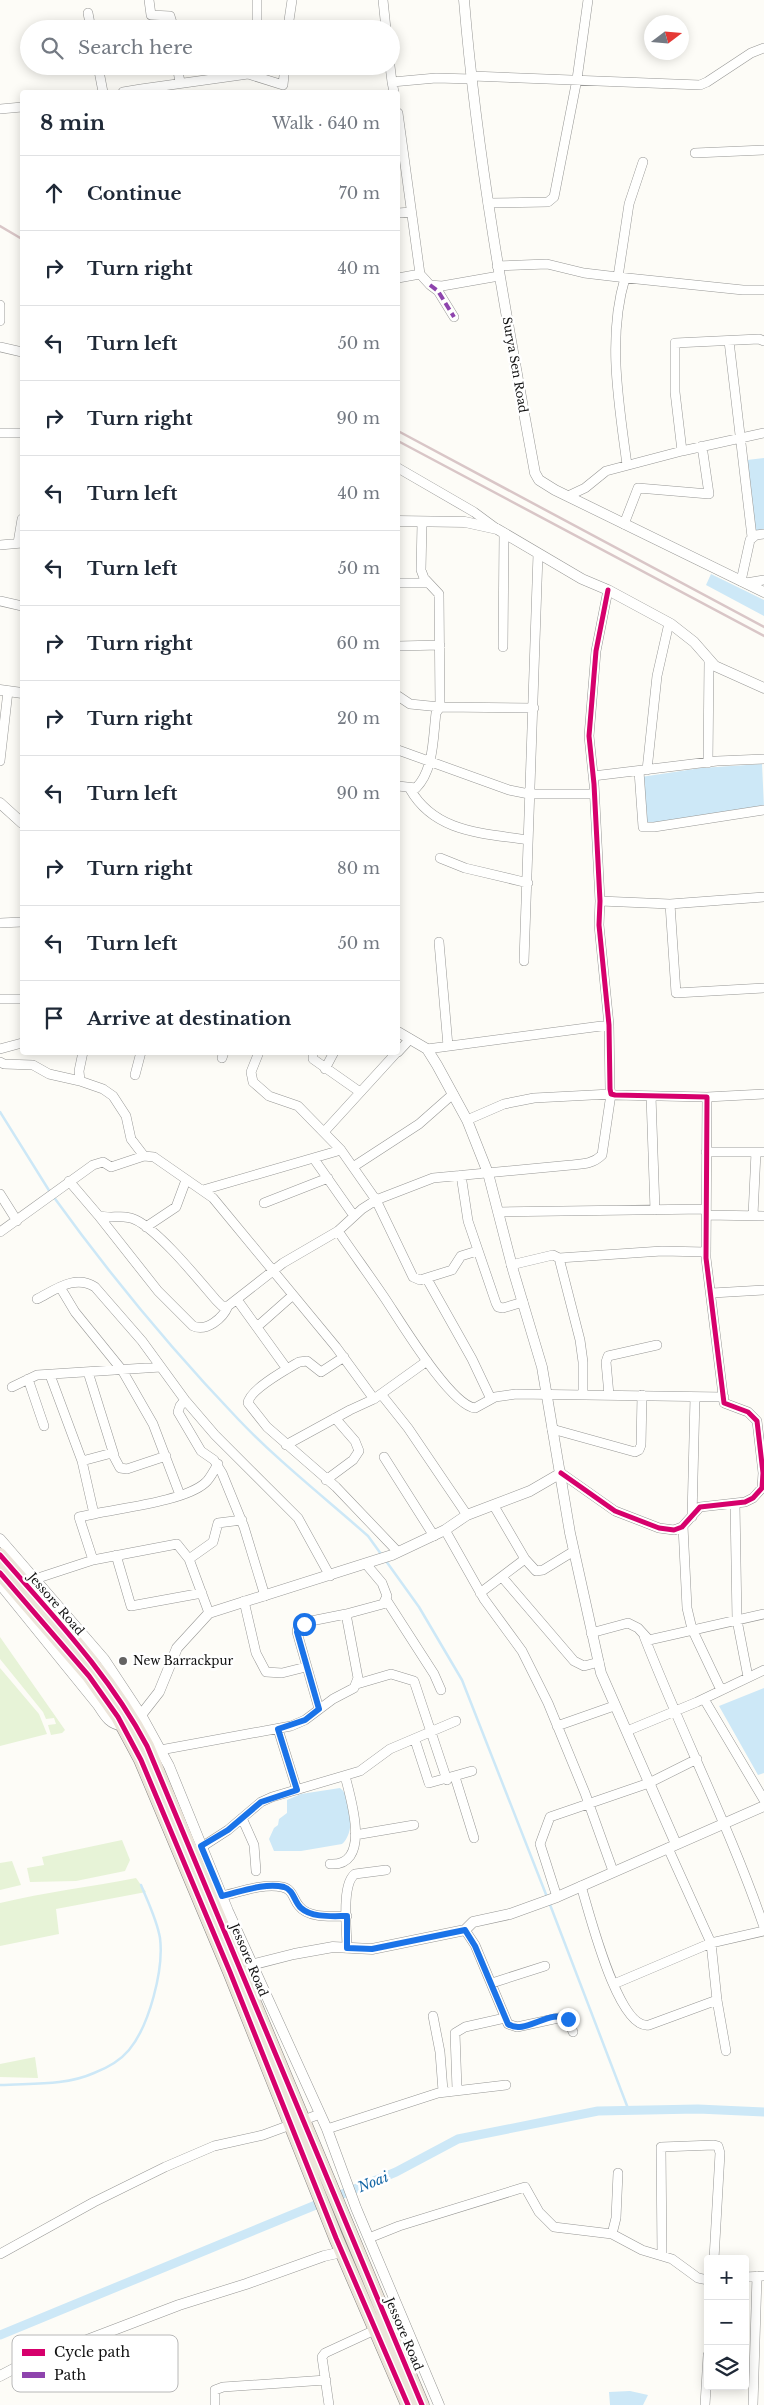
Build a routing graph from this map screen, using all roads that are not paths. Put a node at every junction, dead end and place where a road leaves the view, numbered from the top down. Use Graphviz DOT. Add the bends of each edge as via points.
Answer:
graph roads {
  1 [pos="149,0"];
  2 [pos="257,0"];
  3 [pos="292,0"];
  4 [pos="383,0"];
  5 [pos="464,0"];
  6 [pos="588,0"];
  7 [pos="88,13"];
  8 [pos="89,20"];
  9 [pos="171,20"];
  10 [pos="257,20"];
  11 [pos="290,20"];
  12 [pos="385,20"];
  13 [pos="764,48"];
  14 [pos="100,75"];
  15 [pos="178,75"];
  16 [pos="217,75"];
  17 [pos="254,75"];
  18 [pos="285,75"];
  19 [pos="391,75"];
  20 [pos="472,77"];
  21 [pos="577,79"];
  22 [pos="180,82"];
  23 [pos="392,82"];
  24 [pos="283,89"];
  25 [pos="103,90"];
  26 [pos="145,90"];
  27 [pos="394,90"];
  28 [pos="20,107"];
  29 [pos="0,109"];
  30 [pos="400,133"];
  31 [pos="764,150"];
  32 [pos="695,153"];
  33 [pos="643,162"];
  34 [pos="488,203"];
  35 [pos="411,212"];
  36 [pos="400,213"];
  37 [pos="498,271"];
  38 [pos="420,274"];
  39 [pos="400,278"];
  40 [pos="622,278"];
  41 [pos="430,285"];
  42 [pos="764,290"];
  43 [pos="0,305"];
  44 [pos="454,317"];
  45 [pos="0,321"];
  46 [pos="764,340"];
  47 [pos="729,341"];
  48 [pos="0,347"];
  49 [pos="20,352"];
  50 [pos="0,433"];
  51 [pos="20,433"];
  52 [pos="764,433"];
  53 [pos="740,438"];
  54 [pos="702,446"];
  55 [pos="682,451"];
  56 [pos="627,465"];
  57 [pos="400,469"];
  58 [pos="568,496"];
  59 [pos="400,521"];
  60 [pos="422,522"];
  61 [pos="624,524"];
  62 [pos="501,531"];
  63 [pos="764,534"];
  64 [pos="752,537"];
  65 [pos="20,543"];
  66 [pos="0,546"];
  67 [pos="538,554"];
  68 [pos="764,580"];
  69 [pos="744,582"];
  70 [pos="400,583"];
  71 [pos="428,583"];
  72 [pos="608,590"];
  73 [pos="764,592"];
  74 [pos="0,601"];
  75 [pos="20,606"];
  76 [pos="669,623"];
  77 [pos="400,646"];
  78 [pos="440,646"];
  79 [pos="503,647"];
  80 [pos="709,661"];
  81 [pos="764,688"];
  82 [pos="4,690"];
  83 [pos="20,693"];
  84 [pos="400,697"];
  85 [pos="440,707"];
  86 [pos="534,708"];
  87 [pos="400,751"];
  88 [pos="764,759"];
  89 [pos="0,761"];
  90 [pos="430,761"];
  91 [pos="708,762"];
  92 [pos="643,770"];
  93 [pos="593,776"];
  94 [pos="400,786"];
  95 [pos="410,789"];
  96 [pos="528,794"];
  97 [pos="594,794"];
  98 [pos="0,803"];
  99 [pos="764,810"];
  100 [pos="20,821"];
  101 [pos="528,840"];
  102 [pos="440,858"];
  103 [pos="528,883"];
  104 [pos="764,896"];
  105 [pos="600,901"];
  106 [pos="670,904"];
  107 [pos="20,922"];
  108 [pos="0,923"];
  109 [pos="439,942"];
  110 [pos="524,961"];
  111 [pos="764,988"];
  112 [pos="0,999"];
  113 [pos="20,999"];
  114 [pos="609,1025"];
  115 [pos="400,1033"];
  116 [pos="410,1039"];
  117 [pos="20,1044"];
  118 [pos="448,1046"];
  119 [pos="0,1049"];
  120 [pos="400,1049"];
  121 [pos="427,1049"];
  122 [pos="82,1055"];
  123 [pos="139,1055"];
  124 [pos="257,1055"];
  125 [pos="313,1055"];
  126 [pos="332,1055"];
  127 [pos="394,1055"];
  128 [pos="0,1062"];
  129 [pos="325,1068"];
  130 [pos="135,1074"];
  131 [pos="80,1081"];
  132 [pos="360,1092"];
  133 [pos="453,1094"];
  134 [pos="611,1094"];
  135 [pos="764,1094"];
  136 [pos="651,1096"];
  137 [pos="706,1097"];
  138 [pos="467,1120"];
  139 [pos="324,1132"];
  140 [pos="341,1150"];
  141 [pos="706,1152"];
  142 [pos="760,1152"];
  143 [pos="144,1156"];
  144 [pos="314,1159"];
  145 [pos="353,1167"];
  146 [pos="488,1172"];
  147 [pos="461,1175"];
  148 [pos="328,1178"];
  149 [pos="186,1180"];
  150 [pos="69,1181"];
  151 [pos="203,1190"];
  152 [pos="0,1194"];
  153 [pos="376,1200"];
  154 [pos="264,1203"];
  155 [pos="655,1210"];
  156 [pos="498,1212"];
  157 [pos="706,1212"];
  158 [pos="98,1215"];
  159 [pos="753,1215"];
  160 [pos="354,1216"];
  161 [pos="764,1216"];
  162 [pos="17,1221"];
  163 [pos="146,1226"];
  164 [pos="338,1231"];
  165 [pos="0,1232"];
  166 [pos="477,1251"];
  167 [pos="706,1252"];
  168 [pos="559,1258"];
  169 [pos="511,1264"];
  170 [pos="273,1270"];
  171 [pos="428,1279"];
  172 [pos="60,1287"];
  173 [pos="764,1290"];
  174 [pos="712,1293"];
  175 [pos="293,1295"];
  176 [pos="37,1298"];
  177 [pos="238,1301"];
  178 [pos="523,1302"];
  179 [pos="228,1306"];
  180 [pos="258,1326"];
  181 [pos="657,1345"];
  182 [pos="344,1357"];
  183 [pos="427,1361"];
  184 [pos="161,1367"];
  185 [pos="287,1369"];
  186 [pos="122,1370"];
  187 [pos="88,1372"];
  188 [pos="50,1375"];
  189 [pos="28,1379"];
  190 [pos="12,1387"];
  191 [pos="583,1395"];
  192 [pos="609,1395"];
  193 [pos="642,1395"];
  194 [pos="378,1396"];
  195 [pos="547,1396"];
  196 [pos="695,1397"];
  197 [pos="724,1397"];
  198 [pos="491,1399"];
  199 [pos="185,1400"];
  200 [pos="335,1418"];
  201 [pos="761,1420"];
  202 [pos="44,1426"];
  203 [pos="552,1429"];
  204 [pos="286,1445"];
  205 [pos="114,1456"];
  206 [pos="166,1456"];
  207 [pos="384,1457"];
  208 [pos="82,1461"];
  209 [pos="218,1464"];
  210 [pos="562,1473"];
  211 [pos="326,1480"];
  212 [pos="180,1495"];
  213 [pos="760,1496"];
  214 [pos="735,1504"];
  215 [pos="494,1506"];
  216 [pos="94,1514"];
  217 [pos="467,1516"];
  218 [pos="692,1517"];
  219 [pos="242,1520"];
  220 [pos="684,1526"];
  221 [pos="445,1530"];
  222 [pos="434,1536"];
  223 [pos="0,1539"];
  224 [pos="574,1551"];
  225 [pos="395,1554"];
  226 [pos="0,1555"];
  227 [pos="116,1555"];
  228 [pos="189,1558"];
  229 [pos="526,1559"];
  230 [pos="93,1560"];
  231 [pos="370,1563"];
  232 [pos="0,1573"];
  233 [pos="330,1576"];
  234 [pos="502,1577"];
  235 [pos="36,1579"];
  236 [pos="0,1584"];
  237 [pos="202,1593"];
  238 [pos="480,1593"];
  239 [pos="265,1596"];
  240 [pos="244,1601"];
  241 [pos="387,1601"];
  242 [pos="209,1614"];
  243 [pos="346,1614"];
  244 [pos="764,1614"];
  245 [pos="737,1620"];
  246 [pos="692,1629"];
  247 [pos="591,1633"];
  248 [pos="644,1636"];
  249 [pos="598,1662"];
  250 [pos="306,1667"];
  251 [pos="764,1670"];
  252 [pos="748,1677"];
  253 [pos="357,1684"];
  254 [pos="441,1690"];
  255 [pos="721,1690"];
  256 [pos="704,1699"];
  257 [pos="614,1706"];
  258 [pos="319,1709"];
  259 [pos="675,1712"];
  260 [pos="141,1715"];
  261 [pos="456,1721"];
  262 [pos="123,1726"];
  263 [pos="557,1726"];
  264 [pos="278,1729"];
  265 [pos="432,1730"];
  266 [pos="627,1731"];
  267 [pos="415,1740"];
  268 [pos="155,1752"];
  269 [pos="696,1759"];
  270 [pos="472,1771"];
  271 [pos="345,1776"];
  272 [pos="451,1778"];
  273 [pos="649,1783"];
  274 [pos="297,1790"];
  275 [pos="764,1800"];
  276 [pos="589,1804"];
  277 [pos="764,1806"];
  278 [pos="242,1818"];
  279 [pos="724,1823"];
  280 [pos="414,1825"];
  281 [pos="355,1835"];
  282 [pos="474,1838"];
  283 [pos="672,1846"];
  284 [pos="197,1850"];
  285 [pos="330,1864"];
  286 [pos="386,1870"];
  287 [pos="256,1871"];
  288 [pos="613,1871"];
  289 [pos="581,1886"];
  290 [pos="222,1896"];
  291 [pos="557,1897"];
  292 [pos="347,1916"];
  293 [pos="764,1927"];
  294 [pos="465,1930"];
  295 [pos="764,1931"];
  296 [pos="711,1943"];
  297 [pos="347,1948"];
  298 [pos="546,1966"];
  299 [pos="241,1968"];
  300 [pos="492,1983"];
  301 [pos="614,1984"];
  302 [pos="717,2000"];
  303 [pos="433,2016"];
  304 [pos="505,2018"];
  305 [pos="573,2032"];
  306 [pos="726,2050"];
  307 [pos="506,2085"];
  308 [pos="457,2089"];
  309 [pos="443,2092"];
  310 [pos="320,2114"];
  311 [pos="304,2120"];
  312 [pos="290,2127"];
  313 [pos="327,2129"];
  314 [pos="618,2173"];
  315 [pos="612,2234"];
  316 [pos="369,2238"];
  317 [pos="374,2250"];
  318 [pos="342,2252"];
  319 [pos="0,2254"];
  320 [pos="714,2255"];
  321 [pos="662,2256"];
  322 [pos="359,2257"];
  323 [pos="761,2276"];
  324 [pos="704,2279"];
  325 [pos="377,2330"];
  326 [pos="101,2335"];
  327 [pos="12,2370"];
  328 [pos="0,2376"];
  329 [pos="326,2380"];
  330 [pos="706,2390"];
  331 [pos="215,2405"];
  332 [pos="329,2405"];
  333 [pos="408,2405"];
  334 [pos="422,2405"];
  335 [pos="439,2405"];
  336 [pos="705,2405"];
  337 [pos="753,2405"];
  1 -- 9 [label="street" via="151,15 170,16"];
  2 -- 10 [label="street"];
  3 -- 11 [label="street"];
  4 -- 12 [label="street"];
  5 -- 20 [label="street, Surya Sen Road"];
  6 -- 21 [label="street"];
  7 -- 8 [label="street"];
  13 -- 21 [label="street" via="700,85"];
  14 -- 25 [label="street"];
  15 -- 22 [label="street"];
  16 -- 22 [label="street"];
  17 -- 24 [label="street"];
  18 -- 24 [label="street"];
  19 -- 23 [label="street"];
  20 -- 21 [label="street"];
  20 -- 23 [label="street"];
  20 -- 34 [label="street, Surya Sen Road"];
  21 -- 34 [label="street" via="552,201"];
  22 -- 26 [label="street"];
  23 -- 27 [label="street"];
  28 -- 29 [label="street"];
  30 -- 35 [label="street"];
  31 -- 32 [label="street"];
  33 -- 40 [label="street" via="629,204"];
  34 -- 37 [label="street, Surya Sen Road"];
  35 -- 36 [label="street"];
  35 -- 38 [label="street"];
  37 -- 40 [label="street" via="547,264"];
  37 -- 41 [label="street" via="442,286"];
  37 -- 58 [label="street, Surya Sen Road" via="535,473 545,484"];
  38 -- 39 [label="street"];
  38 -- 41 [label="street"];
  40 -- 42 [label="street"];
  40 -- 56 [label="street" via="617,311 616,364"];
  41 -- 44 [label="street" via="438,291"];
  43 -- 45 [label="street"];
  46 -- 47 [label="street"];
  47 -- 53 [label="street"];
  47 -- 55 [label="street" via="675,342 675,392"];
  48 -- 49 [label="street"];
  50 -- 51 [label="street"];
  52 -- 53 [label="street"];
  53 -- 54 [label="street"];
  53 -- 64 [label="street"];
  54 -- 55 [label="street"];
  54 -- 61 [label="street" via="709,494 638,488"];
  55 -- 56 [label="street"];
  56 -- 58 [label="street" via="606,471 585,488"];
  57 -- 62 [label="street"];
  58 -- 61 [label="street, Surya Sen Road"];
  59 -- 60 [label="street"];
  60 -- 62 [label="street" via="465,522"];
  60 -- 71 [label="street" via="421,570"];
  61 -- 69 [label="street, Surya Sen Road"];
  62 -- 67 [label="street"];
  62 -- 79 [label="street"];
  63 -- 64 [label="street"];
  64 -- 69 [label="street"];
  65 -- 66 [label="street"];
  67 -- 72 [label="street"];
  67 -- 86 [label="street"];
  68 -- 69 [label="street"];
  69 -- 73 [label="street, Surya Sen Road"];
  70 -- 71 [label="street"];
  71 -- 78 [label="street" via="439,594"];
  72 -- 76 [label="street"];
  72 -- 93 [label="street" via="596,651 589,736"];
  74 -- 75 [label="street"];
  76 -- 80 [label="street" via="694,642"];
  76 -- 92 [label="street" via="657,676"];
  77 -- 78 [label="street"];
  78 -- 85 [label="street"];
  80 -- 81 [label="street"];
  80 -- 91 [label="street"];
  82 -- 83 [label="street"];
  82 -- 89 [label="street"];
  84 -- 85 [label="street" via="410,704"];
  85 -- 86 [label="street"];
  85 -- 90 [label="street" via="436,712"];
  86 -- 96 [label="street"];
  87 -- 90 [label="street"];
  88 -- 91 [label="street"];
  90 -- 95 [label="street" via="421,783"];
  90 -- 96 [label="street" via="486,783"];
  91 -- 92 [label="street"];
  92 -- 93 [label="street"];
  92 -- 99 [label="street" via="643,827"];
  93 -- 97 [label="street"];
  94 -- 95 [label="street"];
  95 -- 101 [label="street" via="419,804 444,822 472,831"];
  96 -- 97 [label="street"];
  96 -- 101 [label="street"];
  97 -- 105 [label="street"];
  98 -- 100 [label="street"];
  101 -- 103 [label="street"];
  102 -- 103 [label="street" via="464,868"];
  103 -- 110 [label="street"];
  104 -- 106 [label="street"];
  105 -- 106 [label="street"];
  105 -- 114 [label="street" via="599,925"];
  106 -- 111 [label="street" via="676,993"];
  107 -- 108 [label="street"];
  109 -- 118 [label="street"];
  112 -- 113 [label="street"];
  114 -- 118 [label="street"];
  114 -- 134 [label="street"];
  115 -- 116 [label="street"];
  116 -- 120 [label="street"];
  116 -- 121 [label="street"];
  117 -- 119 [label="street"];
  118 -- 121 [label="street"];
  121 -- 133 [label="street"];
  122 -- 131 [label="street"];
  123 -- 130 [label="street"];
  124 -- 139 [label="street" via="251,1072 253,1082 269,1096 298,1106"];
  125 -- 129 [label="street" via="313,1059"];
  126 -- 129 [label="street"];
  127 -- 132 [label="street"];
  128 -- 131 [label="street" via="32,1065 49,1074"];
  129 -- 132 [label="street"];
  131 -- 143 [label="street" via="113,1096 126,1116 131,1139"];
  132 -- 139 [label="street"];
  133 -- 138 [label="street"];
  133 -- 145 [label="street" via="419,1124"];
  134 -- 136 [label="street"];
  134 -- 138 [label="street" via="534,1098 504,1104"];
  134 -- 146 [label="street" via="602,1154 598,1159 578,1164"];
  135 -- 137 [label="street"];
  136 -- 137 [label="street"];
  136 -- 155 [label="street"];
  137 -- 141 [label="street"];
  138 -- 146 [label="street"];
  139 -- 140 [label="street"];
  140 -- 144 [label="street"];
  140 -- 145 [label="street"];
  141 -- 142 [label="street"];
  141 -- 157 [label="street"];
  142 -- 159 [label="street"];
  143 -- 149 [label="street" via="154,1158"];
  143 -- 150 [label="street" via="111,1167 99,1162"];
  144 -- 148 [label="street"];
  144 -- 151 [label="street"];
  145 -- 153 [label="street"];
  146 -- 147 [label="street"];
  146 -- 156 [label="street"];
  147 -- 153 [label="street" via="433,1178"];
  147 -- 166 [label="street" via="468,1221"];
  148 -- 154 [label="street"];
  148 -- 160 [label="street"];
  149 -- 151 [label="street"];
  149 -- 163 [label="street" via="176,1207"];
  150 -- 158 [label="street"];
  150 -- 162 [label="street"];
  151 -- 170 [label="street"];
  152 -- 162 [label="street"];
  153 -- 160 [label="street"];
  153 -- 171 [label="street" via="410,1273 416,1279"];
  155 -- 156 [label="street"];
  155 -- 157 [label="street"];
  156 -- 169 [label="street"];
  157 -- 159 [label="street"];
  157 -- 167 [label="street"];
  158 -- 163 [label="street" via="128,1216"];
  158 -- 179 [label="street" via="158,1291 193,1326 208,1326 222,1316"];
  159 -- 161 [label="street"];
  160 -- 164 [label="street"];
  162 -- 165 [label="street"];
  163 -- 179 [label="street" via="222,1306"];
  164 -- 170 [label="street"];
  164 -- 183 [label="street"];
  166 -- 171 [label="street" via="461,1256 452,1270"];
  166 -- 178 [label="street" via="498,1307"];
  167 -- 168 [label="street" via="662,1251"];
  167 -- 174 [label="street"];
  168 -- 169 [label="street" via="553,1255"];
  168 -- 191 [label="street" via="580,1340"];
  169 -- 178 [label="street"];
  170 -- 175 [label="street"];
  170 -- 177 [label="street"];
  171 -- 198 [label="street"];
  172 -- 176 [label="street"];
  172 -- 184 [label="street" via="80,1282 95,1287"];
  172 -- 186 [label="street" via="75,1312"];
  173 -- 174 [label="street"];
  174 -- 197 [label="street"];
  175 -- 180 [label="street"];
  175 -- 182 [label="street"];
  177 -- 179 [label="street"];
  177 -- 180 [label="street"];
  178 -- 195 [label="street"];
  180 -- 185 [label="street"];
  181 -- 192 [label="street" via="608,1356"];
  182 -- 185 [label="street" via="321,1372 304,1360"];
  182 -- 194 [label="street"];
  183 -- 194 [label="street"];
  183 -- 198 [label="street" via="465,1404 475,1408"];
  184 -- 186 [label="street"];
  184 -- 199 [label="street"];
  185 -- 204 [label="street" via="248,1398 252,1410"];
  186 -- 187 [label="street"];
  186 -- 206 [label="street" via="153,1424"];
  187 -- 188 [label="street"];
  187 -- 205 [label="street"];
  188 -- 189 [label="street"];
  188 -- 208 [label="street"];
  189 -- 190 [label="street"];
  189 -- 202 [label="street"];
  191 -- 192 [label="street"];
  191 -- 195 [label="street"];
  192 -- 193 [label="street"];
  193 -- 196 [label="street"];
  193 -- 203 [label="street" via="641,1445 635,1452"];
  194 -- 200 [label="street"];
  194 -- 217 [label="street" via="408,1428"];
  195 -- 198 [label="street" via="502,1395"];
  195 -- 203 [label="street"];
  196 -- 197 [label="street"];
  196 -- 218 [label="street"];
  197 -- 201 [label="street" via="724,1403"];
  199 -- 209 [label="street" via="178,1409 188,1430 201,1451"];
  199 -- 233 [label="street" via="298,1518"];
  200 -- 204 [label="street"];
  200 -- 211 [label="street" via="355,1441 359,1451 353,1460"];
  201 -- 213 [label="street" via="763,1473"];
  203 -- 210 [label="street"];
  204 -- 211 [label="street"];
  205 -- 206 [label="street" via="123,1469"];
  205 -- 208 [label="street" via="112,1453"];
  206 -- 212 [label="street"];
  207 -- 222 [label="street"];
  208 -- 216 [label="street"];
  209 -- 212 [label="street" via="206,1483"];
  209 -- 219 [label="street"];
  210 -- 215 [label="street"];
  210 -- 220 [label="street" via="615,1511 659,1528 674,1530"];
  210 -- 224 [label="street"];
  211 -- 225 [label="street" via="364,1515"];
  212 -- 216 [label="street"];
  213 -- 214 [label="street"];
  214 -- 218 [label="street" via="700,1507"];
  214 -- 245 [label="street"];
  215 -- 217 [label="street"];
  215 -- 229 [label="street"];
  216 -- 230 [label="street" via="79,1517"];
  217 -- 221 [label="street"];
  218 -- 220 [label="street"];
  219 -- 228 [label="street" via="218,1523 213,1542"];
  219 -- 239 [label="street"];
  220 -- 246 [label="street" via="687,1608"];
  221 -- 222 [label="street"];
  221 -- 238 [label="street"];
  222 -- 225 [label="street"];
  223 -- 235 [label="street"];
  224 -- 229 [label="street" via="539,1572"];
  224 -- 247 [label="street"];
  225 -- 231 [label="street"];
  226 -- 268 [label="highway, Jessore Road" via="100,1670"];
  227 -- 228 [label="street" via="177,1544"];
  227 -- 230 [label="street"];
  227 -- 237 [label="street" via="131,1606"];
  228 -- 237 [label="street"];
  229 -- 234 [label="street"];
  230 -- 235 [label="street"];
  231 -- 233 [label="street"];
  231 -- 241 [label="street" via="386,1590"];
  232 -- 262 [label="highway" via="89,1676"];
  233 -- 239 [label="street"];
  234 -- 238 [label="street"];
  234 -- 249 [label="street" via="574,1661 584,1666"];
  235 -- 260 [label="street" via="104,1659"];
  236 -- 262 [label="street" via="106,1718"];
  237 -- 242 [label="street"];
  238 -- 263 [label="street" via="522,1652"];
  239 -- 240 [label="street"];
  240 -- 242 [label="street"];
  240 -- 250 [label="street" via="256,1653 266,1672 282,1673"];
  241 -- 243 [label="street"];
  241 -- 254 [label="street"];
  242 -- 260 [label="street" via="177,1648 159,1692"];
  243 -- 250 [label="street" via="311,1621 298,1628"];
  243 -- 253 [label="street"];
  244 -- 245 [label="street"];
  245 -- 246 [label="street"];
  245 -- 252 [label="street"];
  246 -- 248 [label="street" via="656,1640"];
  246 -- 255 [label="street"];
  247 -- 248 [label="street" via="628,1623"];
  247 -- 249 [label="street"];
  248 -- 259 [label="street"];
  249 -- 257 [label="street"];
  250 -- 258 [label="street"];
  251 -- 252 [label="street"];
  252 -- 255 [label="street"];
  253 -- 258 [label="street"];
  253 -- 265 [label="street" via="391,1674 412,1679"];
  255 -- 256 [label="street"];
  256 -- 259 [label="street"];
  256 -- 275 [label="street"];
  257 -- 263 [label="street"];
  257 -- 266 [label="street"];
  258 -- 264 [label="street" via="305,1720"];
  259 -- 266 [label="street"];
  259 -- 269 [label="street"];
  260 -- 268 [label="street"];
  261 -- 265 [label="street"];
  262 -- 299 [label="highway"];
  263 -- 276 [label="street"];
  264 -- 268 [label="street"];
  264 -- 274 [label="street"];
  265 -- 267 [label="street"];
  265 -- 272 [label="street"];
  266 -- 273 [label="street"];
  267 -- 271 [label="street" via="390,1749 360,1771"];
  267 -- 272 [label="street" via="430,1783"];
  268 -- 284 [label="highway, Jessore Road"];
  269 -- 273 [label="street"];
  269 -- 279 [label="street"];
  270 -- 272 [label="street"];
  271 -- 274 [label="street"];
  271 -- 281 [label="street" via="356,1822"];
  272 -- 282 [label="street"];
  273 -- 276 [label="street"];
  273 -- 283 [label="street"];
  274 -- 278 [label="street" via="261,1802"];
  276 -- 288 [label="street"];
  276 -- 291 [label="street" via="547,1820 548,1826 540,1844"];
  277 -- 279 [label="street"];
  278 -- 284 [label="street"];
  278 -- 287 [label="street" via="254,1845"];
  279 -- 283 [label="street"];
  279 -- 293 [label="street"];
  280 -- 281 [label="street"];
  281 -- 285 [label="street" via="347,1861"];
  283 -- 288 [label="street"];
  283 -- 296 [label="street"];
  284 -- 290 [label="street"];
  284 -- 299 [label="highway, Jessore Road"];
  286 -- 292 [label="street" via="351,1876 347,1886"];
  288 -- 289 [label="street"];
  289 -- 291 [label="street"];
  289 -- 301 [label="street"];
  290 -- 292 [label="street" via="264,1887 283,1887 292,1893 304,1910 321,1915"];
  290 -- 299 [label="street"];
  291 -- 294 [label="street" via="474,1922"];
  292 -- 297 [label="street"];
  294 -- 297 [label="street" via="372,1949"];
  294 -- 300 [label="street"];
  295 -- 296 [label="street"];
  296 -- 301 [label="street"];
  296 -- 302 [label="street"];
  297 -- 299 [label="street" via="294,1954"];
  298 -- 300 [label="street"];
  299 -- 310 [label="street"];
  299 -- 311 [label="highway, Jessore Road"];
  299 -- 312 [label="highway"];
  300 -- 304 [label="street"];
  301 -- 302 [label="street" via="629,2016 642,2026"];
  302 -- 306 [label="street"];
  303 -- 309 [label="street"];
  304 -- 305 [label="street" via="512,2027 563,2017 568,2019"];
  304 -- 308 [label="street" via="456,2032"];
  307 -- 308 [label="street"];
  308 -- 309 [label="street"];
  309 -- 313 [label="street"];
  310 -- 311 [label="street"];
  310 -- 313 [label="street"];
  311 -- 312 [label="street"];
  311 -- 322 [label="highway, Jessore Road"];
  312 -- 318 [label="highway"];
  312 -- 319 [label="street" via="214,2146 165,2167"];
  313 -- 316 [label="street"];
  314 -- 315 [label="street"];
  315 -- 316 [label="street" via="554,2227 539,2212 527,2189 521,2187"];
  315 -- 321 [label="street" via="642,2250"];
  316 -- 317 [label="street"];
  317 -- 322 [label="street"];
  317 -- 335 [label="street"];
  318 -- 325 [label="highway"];
  318 -- 326 [label="street" via="179,2305"];
  320 -- 321 [label="street" via="720,2153 718,2146 714,2145 660,2147"];
  321 -- 324 [label="street"];
  322 -- 334 [label="highway, Jessore Road"];
  323 -- 337 [label="street"];
  325 -- 329 [label="street" via="324,2353"];
  325 -- 333 [label="highway"];
  327 -- 328 [label="street"];
  329 -- 331 [label="street" via="223,2387 215,2390"];
  329 -- 332 [label="street"];
  330 -- 336 [label="street"];
}
